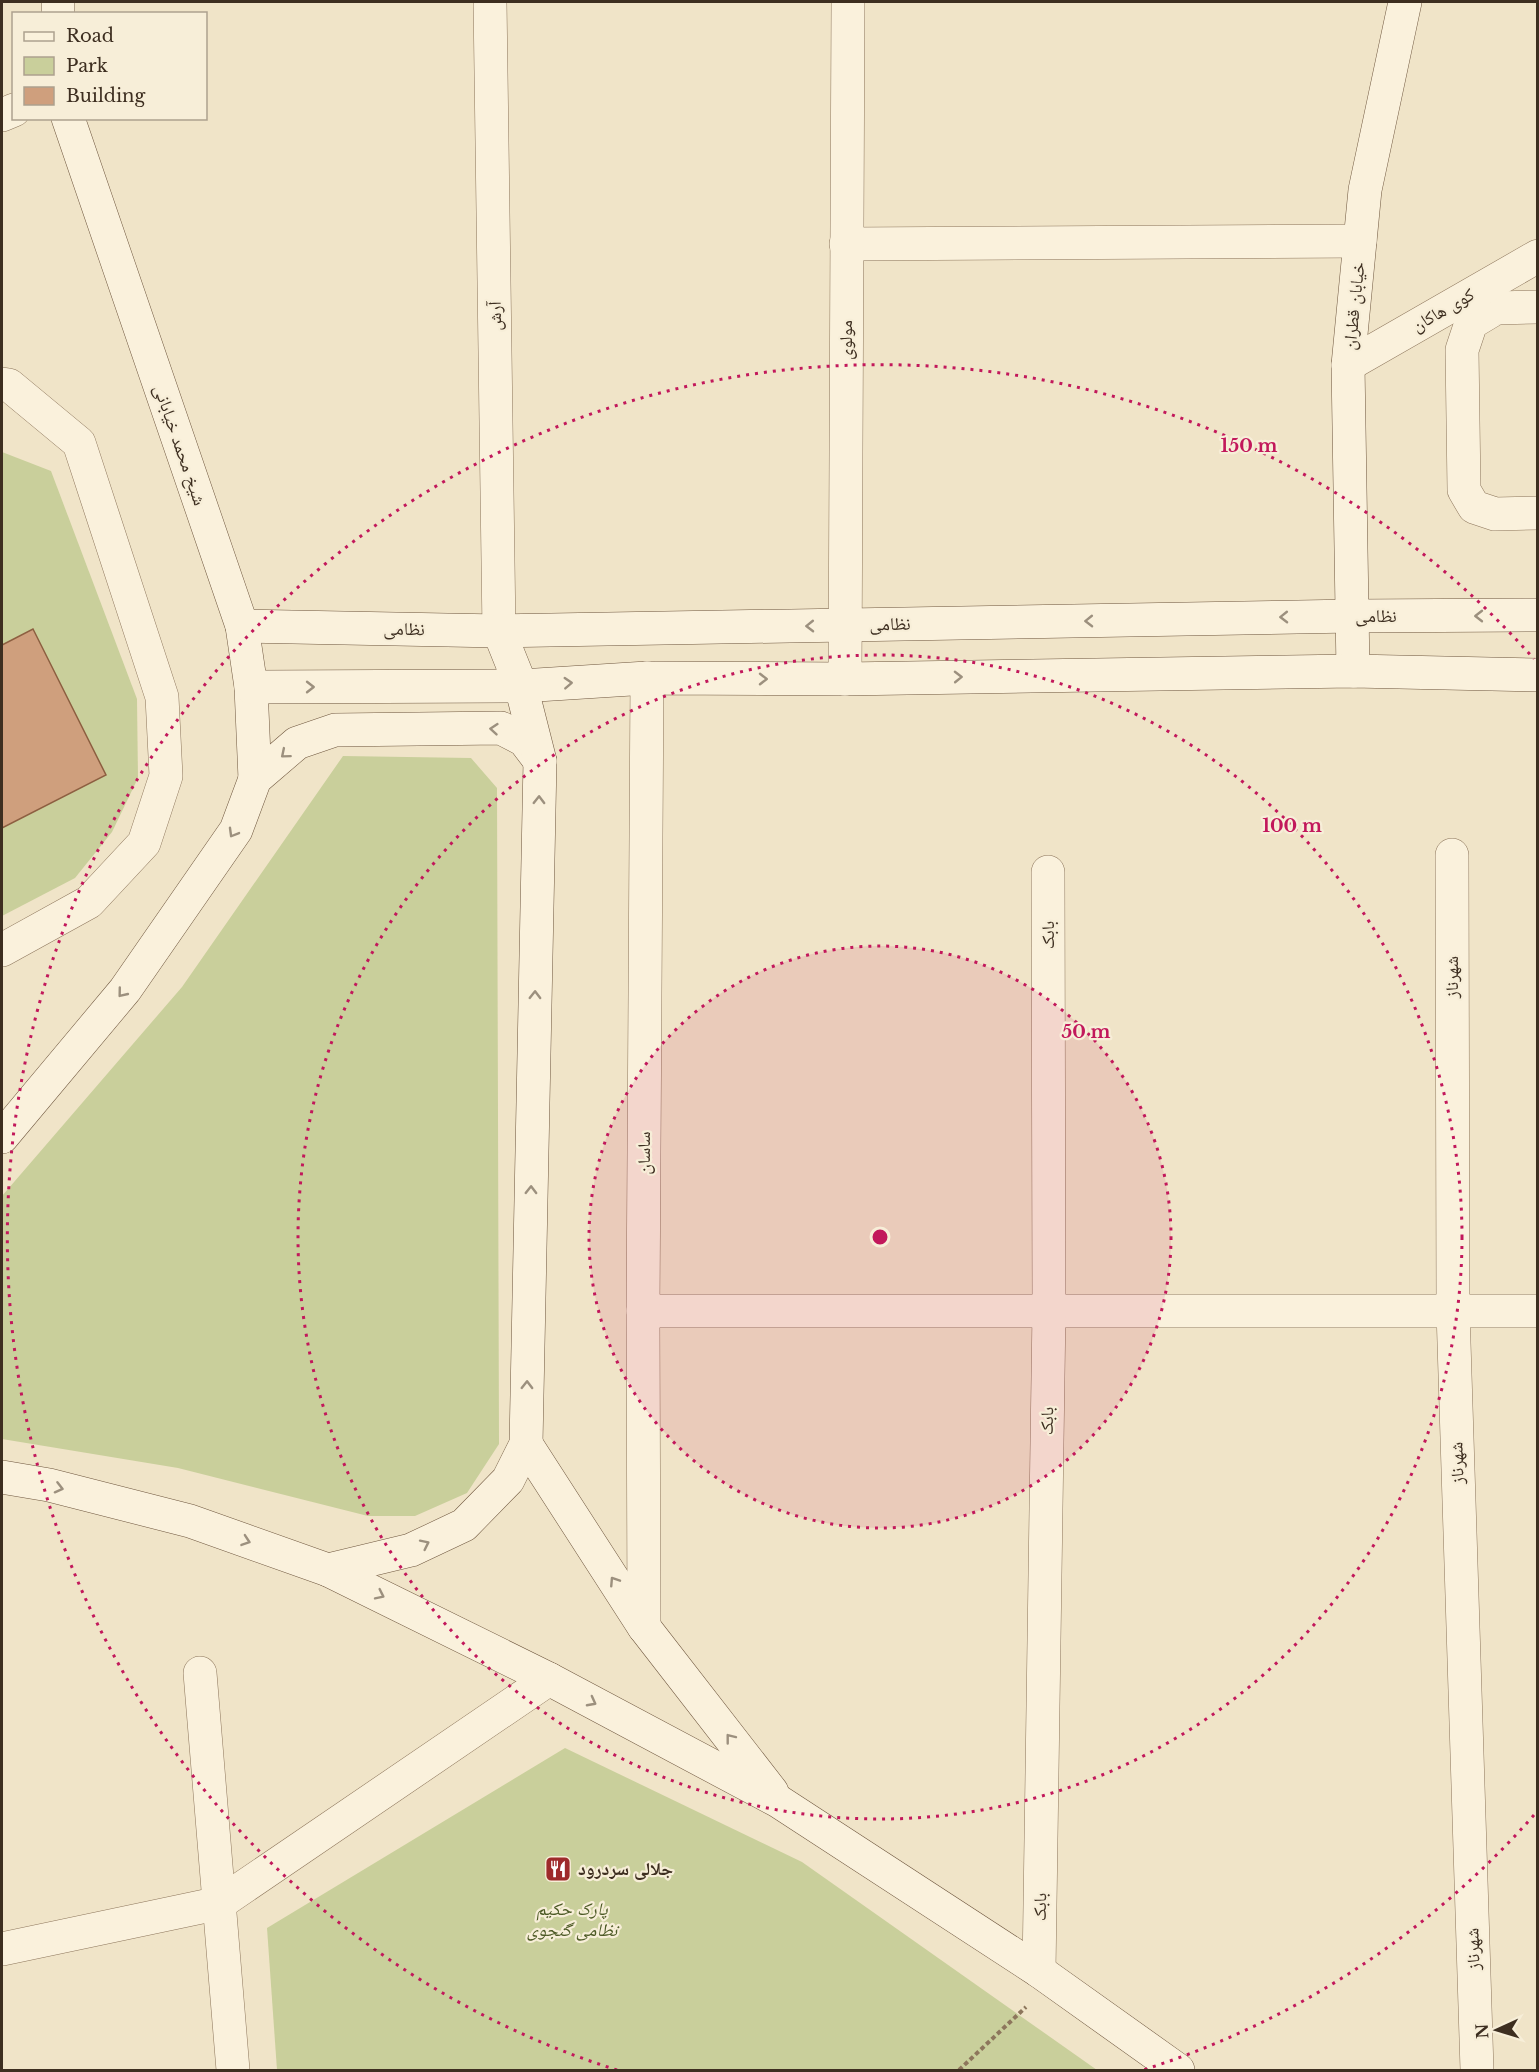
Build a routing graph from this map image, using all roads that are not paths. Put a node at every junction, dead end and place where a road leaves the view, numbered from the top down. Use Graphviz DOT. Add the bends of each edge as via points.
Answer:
graph roads {
  1 [pos="490,2"];
  2 [pos="848,2"];
  3 [pos="1405,2"];
  4 [pos="69,120"];
  5 [pos="1360,241"];
  6 [pos="846,244"];
  7 [pos="1538,255"];
  8 [pos="1538,307"];
  9 [pos="1348,365"];
  10 [pos="2,384"];
  11 [pos="1538,513"];
  12 [pos="1538,615"];
  13 [pos="1353,616"];
  14 [pos="844,625"];
  15 [pos="242,626"];
  16 [pos="499,632"];
  17 [pos="1353,671"];
  18 [pos="1538,675"];
  19 [pos="647,678"];
  20 [pos="845,679"];
  21 [pos="521,686"];
  22 [pos="251,687"];
  23 [pos="540,761"];
  24 [pos="255,779"];
  25 [pos="1452,855"];
  26 [pos="1048,872"];
  27 [pos="2,950"];
  28 [pos="2,1137"];
  29 [pos="643,1311"];
  30 [pos="1049,1311"];
  31 [pos="1453,1311"];
  32 [pos="1538,1311"];
  33 [pos="526,1444"];
  34 [pos="2,1477"];
  35 [pos="328,1570"];
  36 [pos="644,1627"];
  37 [pos="200,1673"];
  38 [pos="549,1679"];
  39 [pos="778,1801"];
  40 [pos="220,1903"];
  41 [pos="2,1949"];
  42 [pos="1046,1976"];
  43 [pos="233,2070"];
  44 [pos="1178,2070"];
  45 [pos="1477,2070"];
  1 -- 16 [label="street, آرش"];
  2 -- 6 [label="street, مولوی"];
  3 -- 5 [label="street, خیابان قطران" via="1365,190"];
  4 -- 15 [label="street, شیخ محمد خیابانی"];
  5 -- 6 [label="street"];
  5 -- 9 [label="street, خیابان قطران"];
  6 -- 14 [label="street, مولوی"];
  7 -- 9 [label="street, کوی هاکان"];
  8 -- 11 [label="street" via="1496,308 1471,323 1462,350 1464,490 1474,507 1495,514"];
  9 -- 13 [label="street, خیابان قطران"];
  10 -- 27 [label="street" via="9,385 79,443 162,697 166,776 144,843 89,902"];
  12 -- 13 [label="street, نظامی, one-way"];
  13 -- 14 [label="street, نظامی, one-way"];
  13 -- 17 [label="street, خیابان قطران"];
  14 -- 16 [label="street, نظامی, one-way"];
  14 -- 20 [label="street, مولوی"];
  15 -- 16 [label="street, نظامی"];
  15 -- 22 [label="street, شیخ محمد خیابانی"];
  16 -- 21 [label="street"];
  17 -- 18 [label="street"];
  20 -- 17 [label="street, one-way"];
  19 -- 20 [label="street, one-way"];
  21 -- 19 [label="street, one-way"];
  19 -- 29 [label="street, ساسان"];
  22 -- 21 [label="street, one-way"];
  21 -- 23 [label="street"];
  22 -- 24 [label="street, شیخ محمد خیابانی"];
  23 -- 24 [label="street, one-way" via="524,740 501,728 335,730 297,743"];
  33 -- 23 [label="street, one-way"];
  24 -- 28 [label="street, one-way" via="236,830 125,990"];
  25 -- 31 [label="street, شهرناز"];
  26 -- 30 [label="street, بابک"];
  29 -- 30 [label="street"];
  29 -- 36 [label="street, ساسان"];
  30 -- 31 [label="street"];
  30 -- 42 [label="street, بابک"];
  31 -- 32 [label="street"];
  31 -- 45 [label="street, شهرناز"];
  35 -- 33 [label="street, one-way" via="411,1550 464,1525 508,1480"];
  36 -- 33 [label="street, one-way"];
  34 -- 35 [label="street, one-way" via="190,1521"];
  35 -- 38 [label="street, one-way"];
  39 -- 36 [label="street, one-way"];
  37 -- 40 [label="street"];
  38 -- 39 [label="street, one-way"];
  38 -- 40 [label="street"];
  39 -- 42 [label="street"];
  40 -- 41 [label="street"];
  40 -- 43 [label="street"];
  42 -- 44 [label="street"];
}
